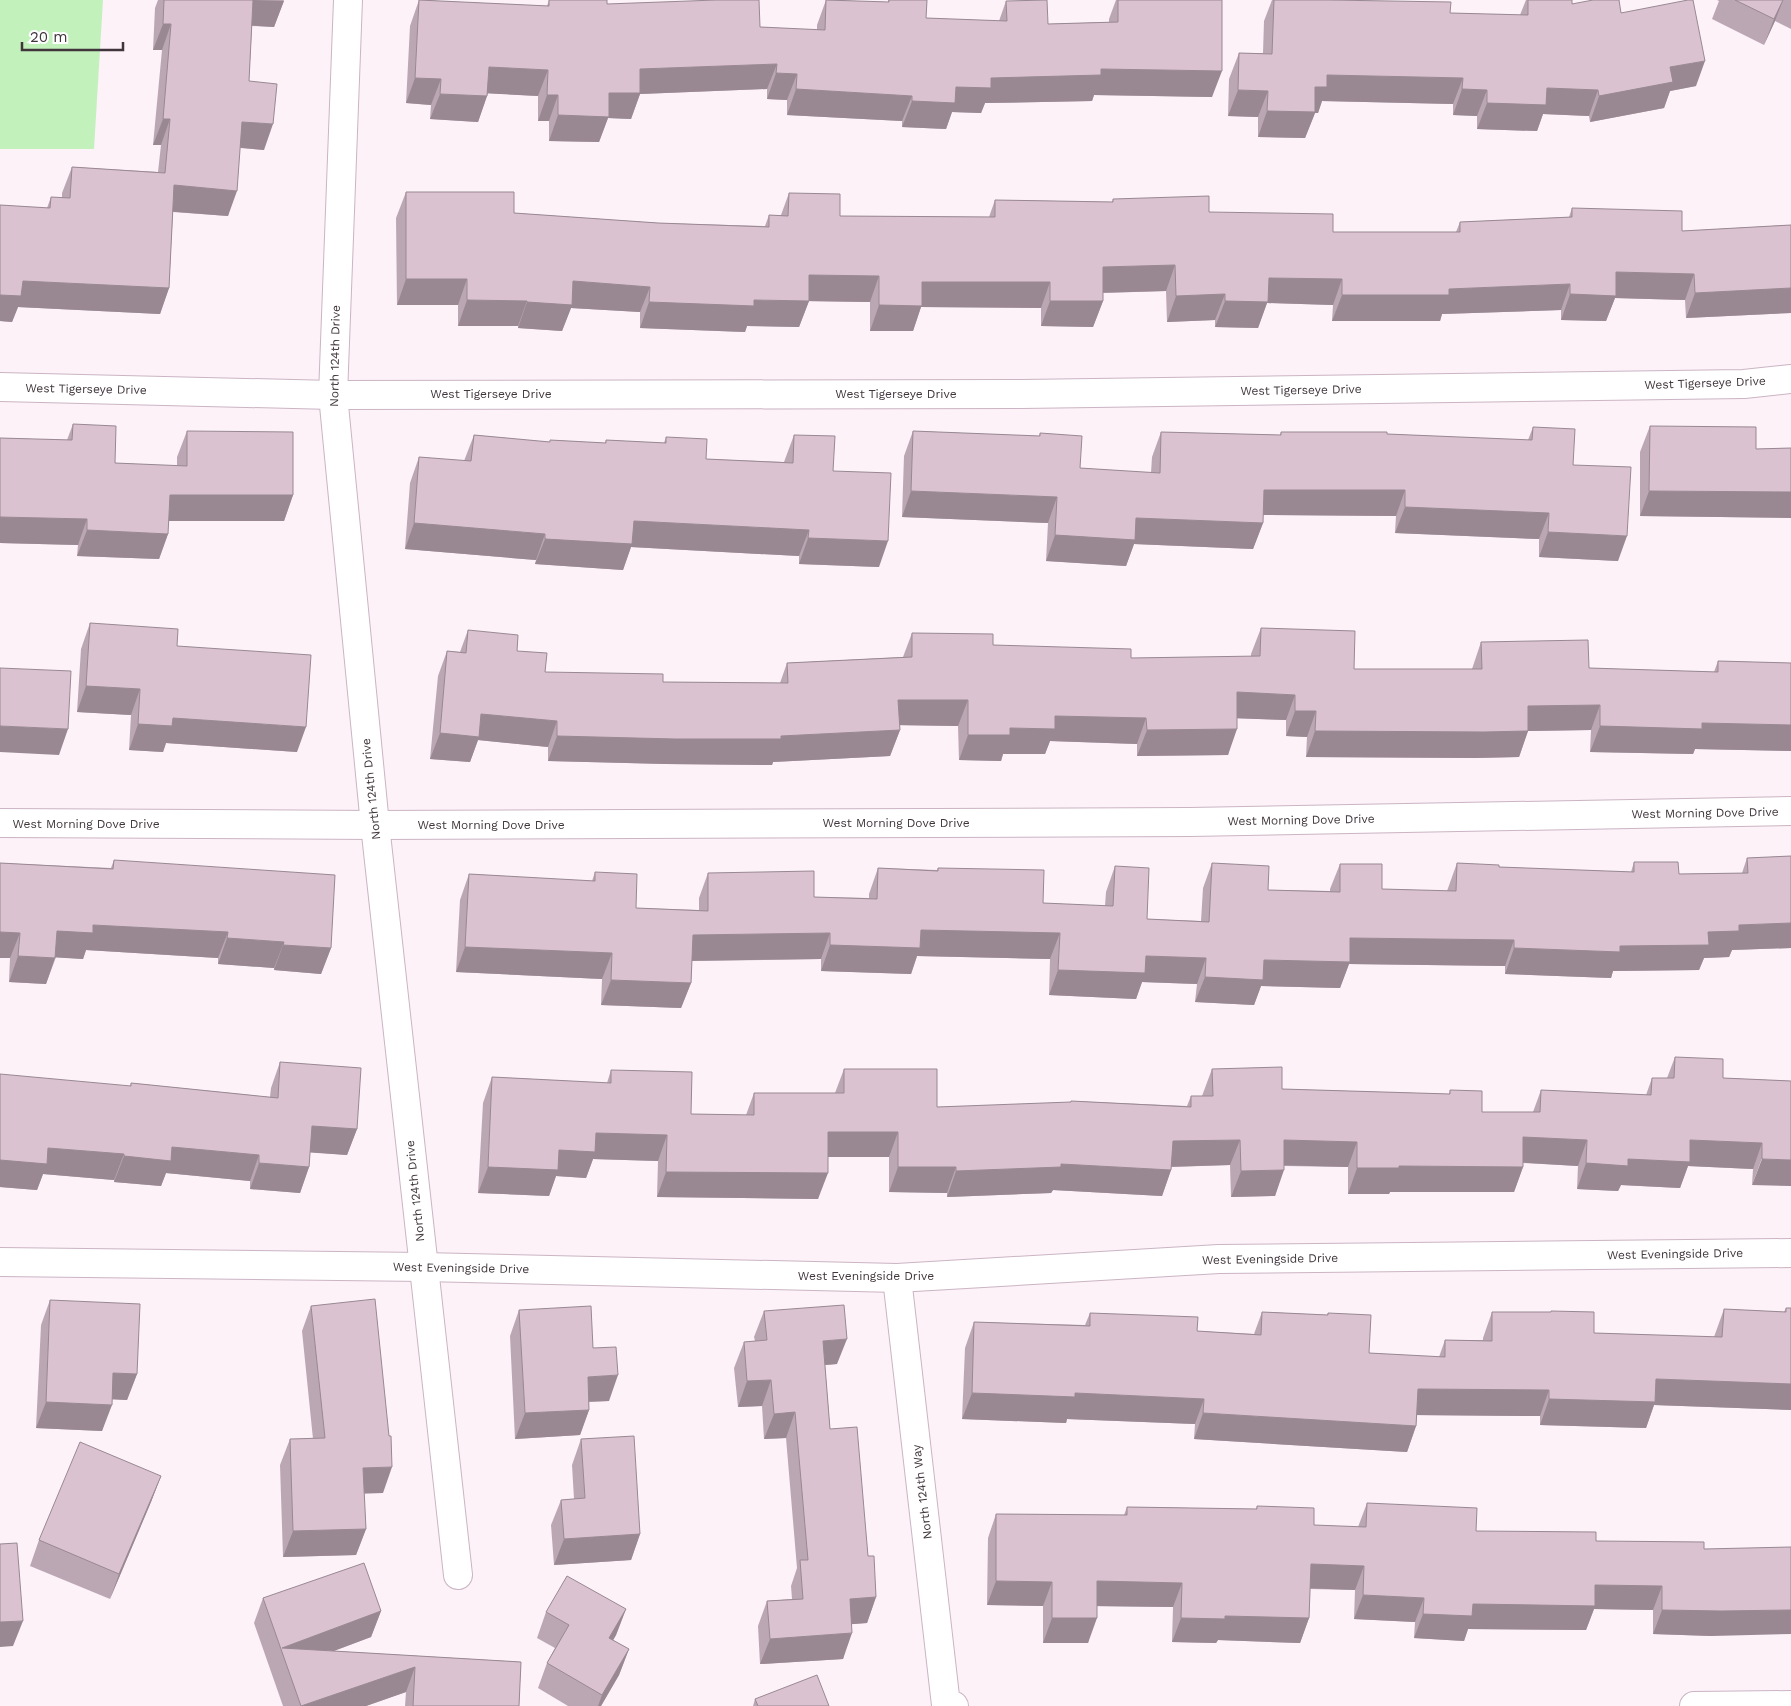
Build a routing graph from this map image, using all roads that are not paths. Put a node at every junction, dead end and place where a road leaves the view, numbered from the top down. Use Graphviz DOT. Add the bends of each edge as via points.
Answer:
graph roads {
  1 [pos="348,0"];
  2 [pos="1791,379"];
  3 [pos="0,387"];
  4 [pos="332,394"];
  5 [pos="1791,811"];
  6 [pos="0,824"];
  7 [pos="375,826"];
  8 [pos="1791,1253"];
  9 [pos="0,1262"];
  10 [pos="423,1267"];
  11 [pos="897,1278"];
  12 [pos="458,1575"];
  13 [pos="1791,1705"];
  14 [pos="946,1706"];
  15 [pos="954,1706"];
  16 [pos="1694,1706"];
  1 -- 4 [label="street, North 124th Drive"];
  2 -- 4 [label="street, West Tigerseye Drive" via="1744,384 1022,394"];
  3 -- 4 [label="street, West Tigerseye Drive"];
  4 -- 7 [label="street, North 124th Drive"];
  5 -- 7 [label="street, West Morning Dove Drive" via="1190,822"];
  6 -- 7 [label="street, West Morning Dove Drive"];
  7 -- 10 [label="street, North 124th Drive"];
  8 -- 11 [label="street, West Eveningside Drive" via="1219,1259"];
  9 -- 10 [label="street, West Eveningside Drive"];
  10 -- 11 [label="street, West Eveningside Drive"];
  10 -- 12 [label="street, North 124th Drive"];
  11 -- 14 [label="street, North 124th Way"];
  13 -- 16 [label="street"];
  14 -- 15 [label="street"];
}
